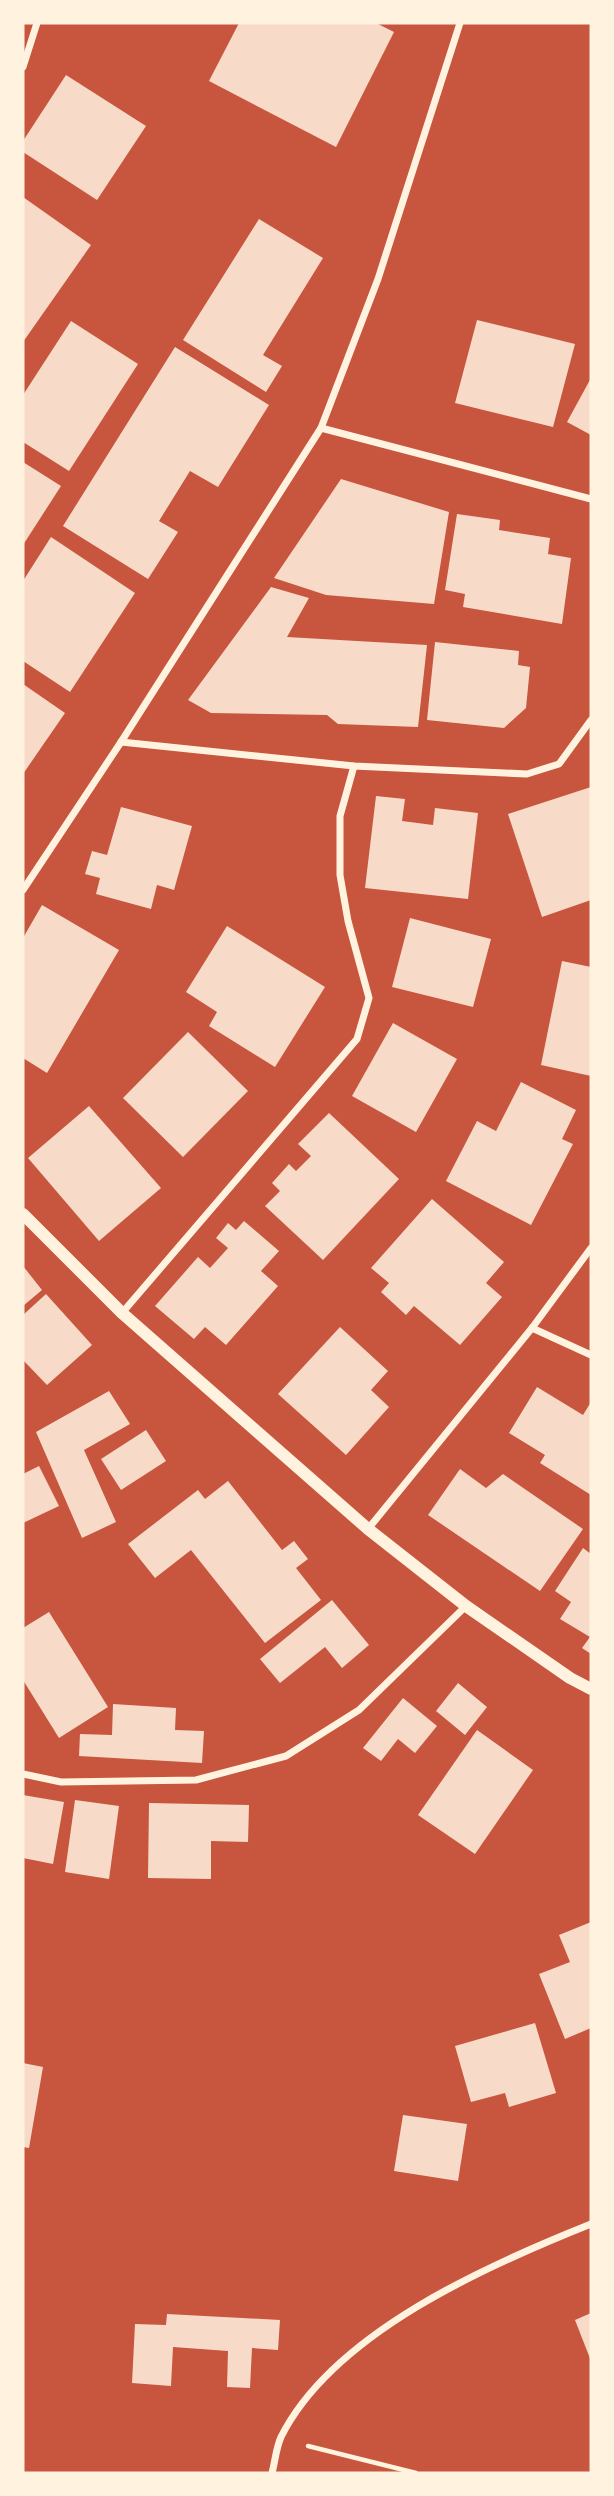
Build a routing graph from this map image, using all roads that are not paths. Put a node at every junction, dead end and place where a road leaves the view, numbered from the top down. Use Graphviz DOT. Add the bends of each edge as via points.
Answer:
graph roads {
  1 [pos="37,23"];
  2 [pos="460,23"];
  3 [pos="23,67"];
  4 [pos="321,428"];
  5 [pos="591,499"];
  6 [pos="591,720"];
  7 [pos="121,742"];
  8 [pos="354,766"];
  9 [pos="23,890"];
  10 [pos="23,1214"];
  11 [pos="591,1248"];
  12 [pos="122,1313"];
  13 [pos="532,1328"];
  14 [pos="591,1355"];
  15 [pos="368,1529"];
  16 [pos="466,1606"];
  17 [pos="591,1689"];
  18 [pos="23,1774"];
  19 [pos="591,2224"];
  20 [pos="272,2473"];
  1 -- 3 [label="street"];
  2 -- 4 [label="street" via="378,279"];
  4 -- 5 [label="street"];
  4 -- 7 [label="street"];
  6 -- 8 [label="street" via="559,764 527,774"];
  7 -- 8 [label="street"];
  7 -- 9 [label="street"];
  8 -- 12 [label="street" via="340,816 340,875 369,998 357,1039"];
  10 -- 12 [label="street"];
  11 -- 13 [label="street"];
  12 -- 15 [label="street"];
  13 -- 14 [label="street"];
  13 -- 15 [label="street"];
  15 -- 16 [label="street"];
  16 -- 17 [label="street"];
  16 -- 18 [label="street" via="359,1710 286,1756 195,1780 61,1782"];
  19 -- 20 [label="street" via="452,2286 359,2347 313,2390 281,2439"];
}
